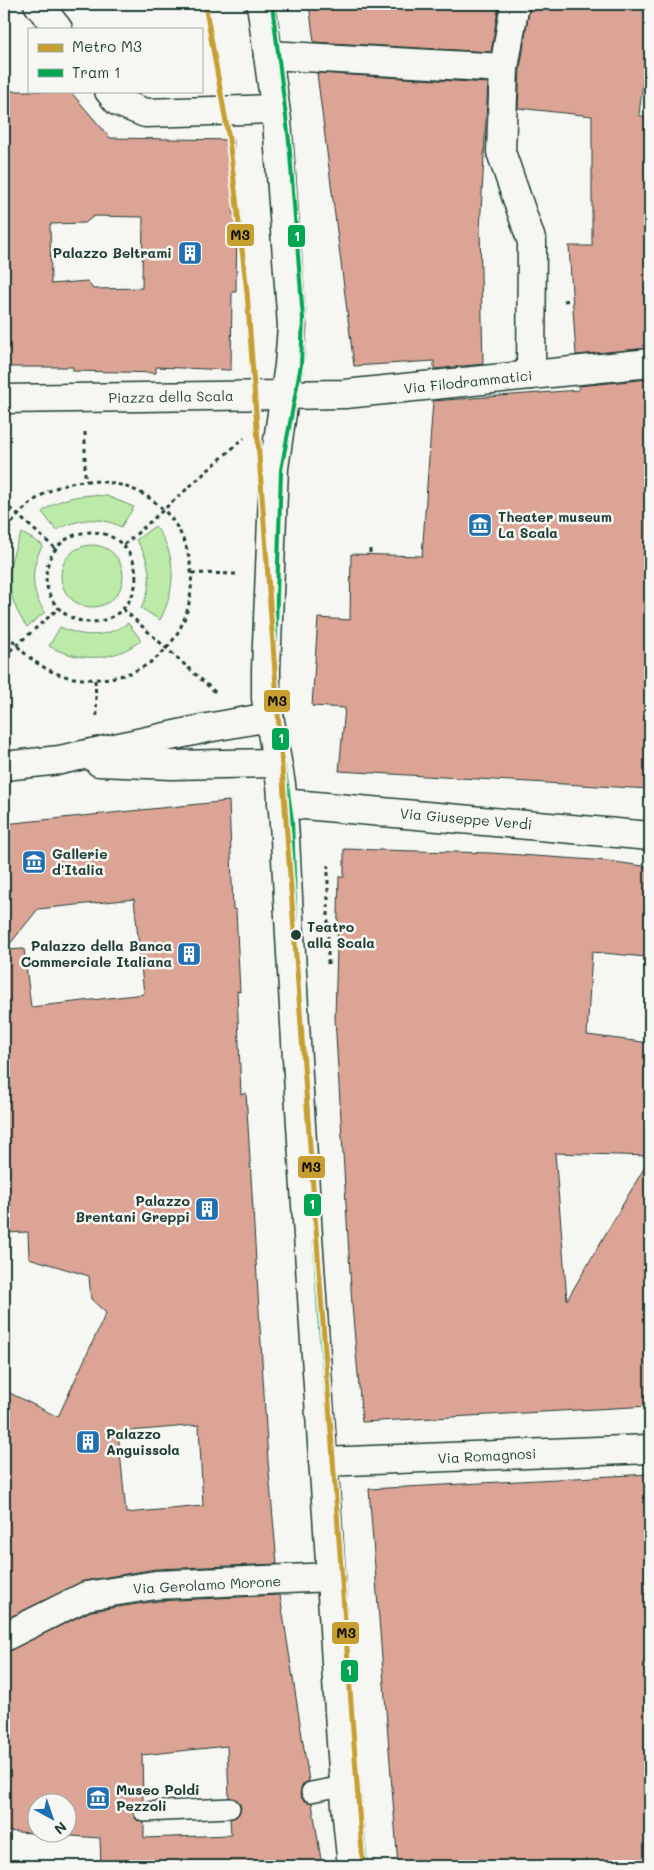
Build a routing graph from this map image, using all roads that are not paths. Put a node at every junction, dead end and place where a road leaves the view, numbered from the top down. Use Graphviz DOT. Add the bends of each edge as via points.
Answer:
graph roads {
  1 [pos="38,4"];
  2 [pos="262,4"];
  3 [pos="516,4"];
  4 [pos="57,28"];
  5 [pos="268,55"];
  6 [pos="504,68"];
  7 [pos="110,92"];
  8 [pos="275,109"];
  9 [pos="650,362"];
  10 [pos="531,376"];
  11 [pos="285,396"];
  12 [pos="4,399"];
  13 [pos="269,717"];
  14 [pos="60,760"];
  15 [pos="276,763"];
  16 [pos="4,766"];
  17 [pos="282,803"];
  18 [pos="650,836"];
  19 [pos="650,1449"];
  20 [pos="323,1462"];
  21 [pos="331,1577"];
  22 [pos="4,1636"];
  23 [pos="343,1786"];
  24 [pos="311,1792"];
  25 [pos="230,1808"];
  26 [pos="144,1812"];
  27 [pos="352,1866"];
  1 -- 4 [label="street"];
  2 -- 5 [label="street"];
  3 -- 6 [label="street"];
  5 -- 6 [label="street"];
  5 -- 8 [label="street"];
  6 -- 10 [label="street" via="501,152 532,242"];
  7 -- 8 [label="street" via="118,102 144,113"];
  8 -- 11 [label="street" via="292,326"];
  9 -- 10 [label="street, Via Filodrammatici"];
  10 -- 11 [label="street, Via Filodrammatici" via="345,394"];
  11 -- 12 [label="street, Piazza della Scala"];
  11 -- 13 [label="street" via="276,443 271,516 266,669"];
  13 -- 14 [label="street"];
  13 -- 15 [label="street"];
  14 -- 15 [label="street" via="171,765"];
  14 -- 16 [label="street"];
  15 -- 17 [label="street"];
  17 -- 18 [label="street, Via Giuseppe Verdi"];
  17 -- 20 [label="street"];
  19 -- 20 [label="street, Via Romagnosi"];
  20 -- 21 [label="street"];
  21 -- 22 [label="street, Via Gerolamo Morone" via="156,1585 86,1596"];
  21 -- 23 [label="street"];
  23 -- 24 [label="lane"];
  23 -- 27 [label="street"];
  25 -- 26 [label="lane"];
}
